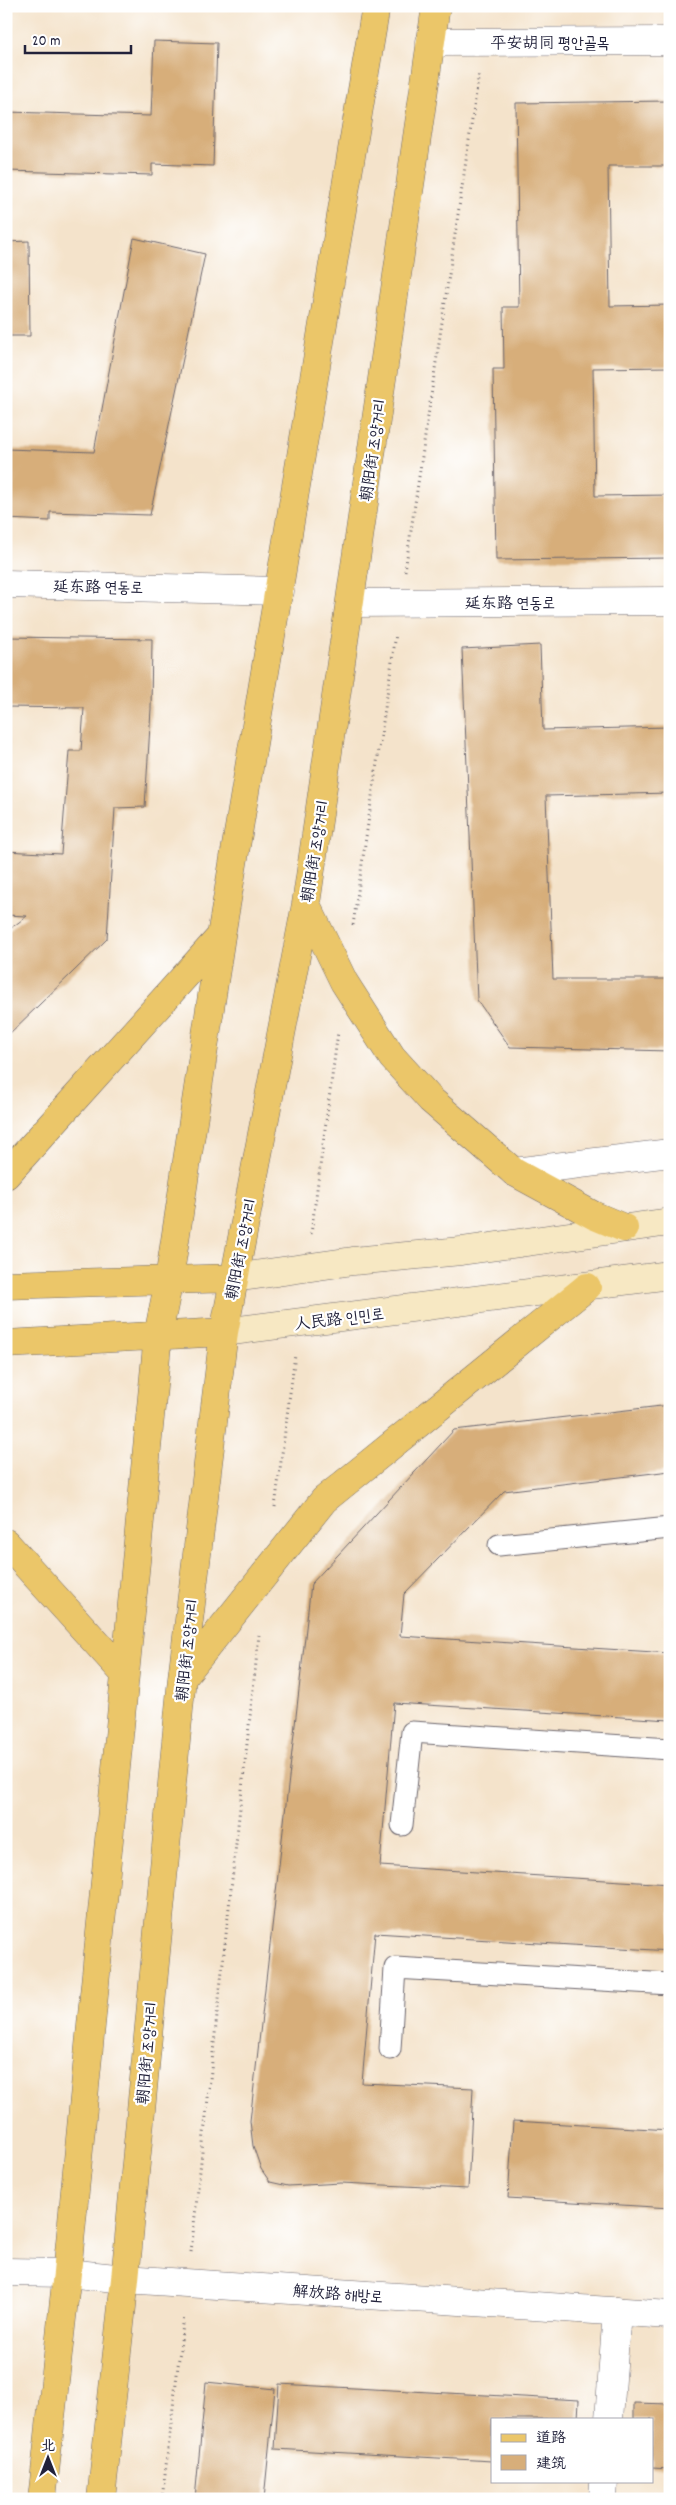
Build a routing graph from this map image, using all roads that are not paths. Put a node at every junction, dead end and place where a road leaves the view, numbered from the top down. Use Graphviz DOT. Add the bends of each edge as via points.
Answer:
graph roads {
  1 [pos="376,6"];
  2 [pos="436,6"];
  3 [pos="670,41"];
  4 [pos="430,42"];
  5 [pos="6,584"];
  6 [pos="280,591"];
  7 [pos="670,601"];
  8 [pos="350,603"];
  9 [pos="306,904"];
  10 [pos="221,936"];
  11 [pos="670,1152"];
  12 [pos="514,1172"];
  13 [pos="6,1176"];
  14 [pos="670,1222"];
  15 [pos="624,1228"];
  16 [pos="670,1275"];
  17 [pos="234,1278"];
  18 [pos="168,1280"];
  19 [pos="6,1285"];
  20 [pos="587,1287"];
  21 [pos="224,1332"];
  22 [pos="158,1335"];
  23 [pos="6,1344"];
  24 [pos="670,1528"];
  25 [pos="6,1543"];
  26 [pos="499,1545"];
  27 [pos="123,1672"];
  28 [pos="182,1678"];
  29 [pos="670,1749"];
  30 [pos="402,1826"];
  31 [pos="670,1984"];
  32 [pos="390,2049"];
  33 [pos="6,2272"];
  34 [pos="67,2273"];
  35 [pos="125,2279"];
  36 [pos="617,2311"];
  37 [pos="670,2315"];
  38 [pos="609,2418"];
  39 [pos="604,2482"];
  40 [pos="42,2499"];
  41 [pos="101,2499"];
  42 [pos="603,2499"];
  1 -- 6 [label="main road"];
  2 -- 4 [label="main road, 朝阳街 조양거리"];
  3 -- 4 [label="street, 平安胡同 평안골목"];
  4 -- 8 [label="main road, 朝阳街 조양거리"];
  5 -- 6 [label="street, 延东路 연동로"];
  6 -- 10 [label="main road"];
  7 -- 8 [label="street, 延东路 연동로"];
  8 -- 9 [label="main road, 朝阳街 조양거리"];
  9 -- 12 [label="main road" via="344,982 392,1057 431,1100"];
  9 -- 17 [label="main road, 朝阳街 조양거리"];
  10 -- 13 [label="main road"];
  10 -- 18 [label="main road"];
  11 -- 12 [label="street"];
  12 -- 15 [label="main road"];
  14 -- 15 [label="main road"];
  15 -- 17 [label="main road"];
  16 -- 20 [label="main road, 人民路 인민로"];
  17 -- 18 [label="main road"];
  17 -- 21 [label="main road, 朝阳街 조양거리"];
  18 -- 19 [label="main road"];
  18 -- 22 [label="main road"];
  20 -- 21 [label="main road, 人民路 인민로"];
  20 -- 28 [label="main road" via="324,1500"];
  21 -- 22 [label="main road, 人民路 인민로"];
  21 -- 28 [label="main road, 朝阳街 조양거리"];
  22 -- 23 [label="main road, 人民路 인민로"];
  22 -- 27 [label="main road"];
  24 -- 26 [label="lane"];
  25 -- 27 [label="main road"];
  27 -- 34 [label="main road"];
  28 -- 35 [label="main road, 朝阳街 조양거리"];
  29 -- 30 [label="lane" via="412,1732"];
  31 -- 32 [label="lane" via="395,1968"];
  33 -- 34 [label="street, 解放路 해방로"];
  34 -- 35 [label="street, 解放路 해방로"];
  34 -- 40 [label="main road"];
  35 -- 36 [label="street, 解放路 해방로"];
  35 -- 41 [label="main road, 朝阳街 조양거리"];
  36 -- 37 [label="street, 解放路 해방로"];
  36 -- 38 [label="street"];
  39 -- 42 [label="street"];
}
